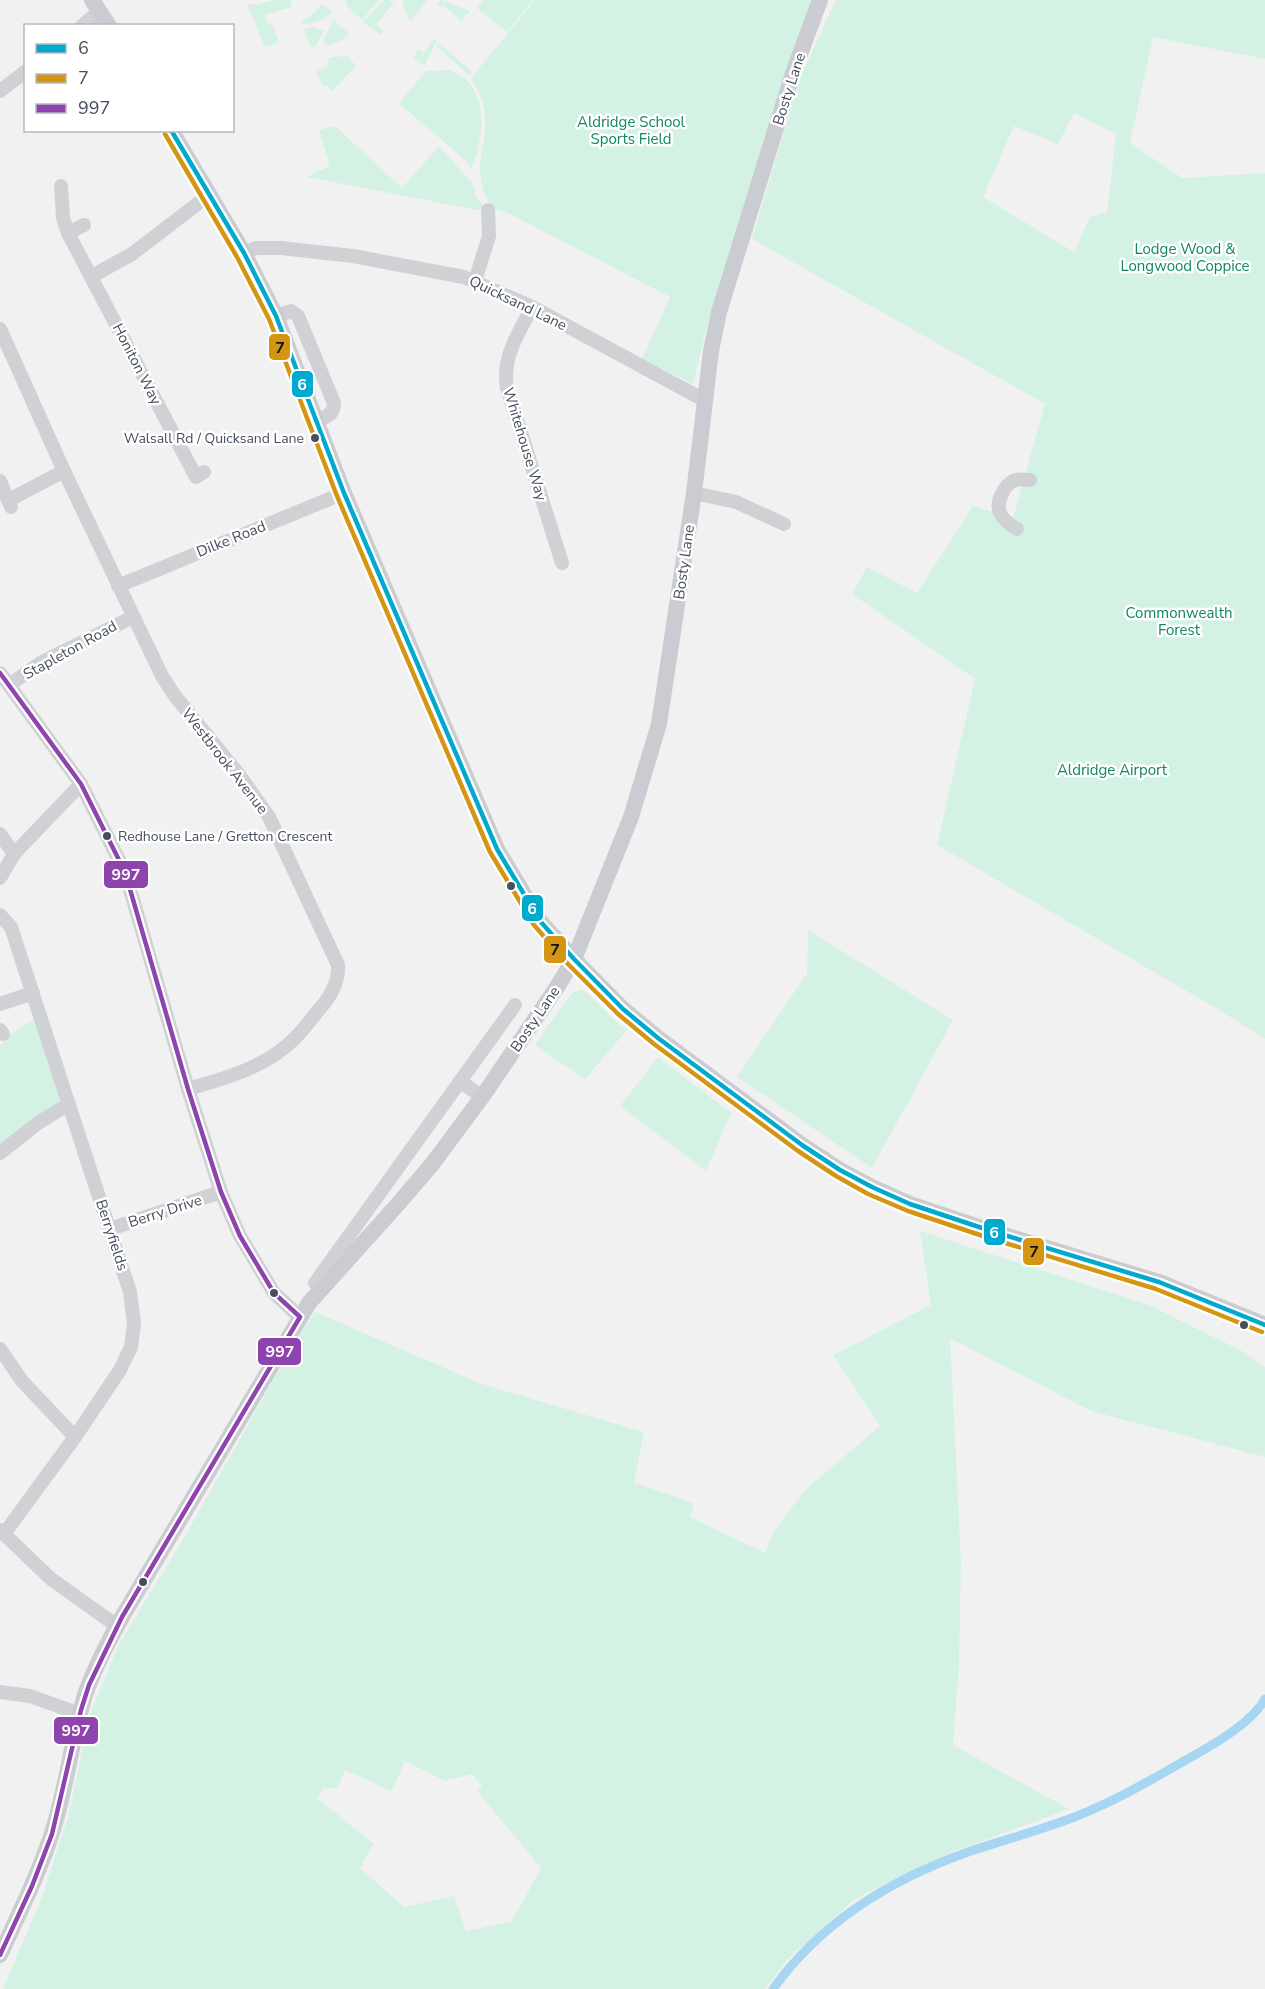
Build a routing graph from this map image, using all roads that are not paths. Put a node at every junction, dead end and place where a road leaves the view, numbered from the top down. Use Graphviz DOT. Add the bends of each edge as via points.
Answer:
graph roads {
  1 [pos="820,0"];
  2 [pos="97,4"];
  3 [pos="83,24"];
  4 [pos="108,24"];
  5 [pos="24,73"];
  6 [pos="0,91"];
  7 [pos="172,132"];
  8 [pos="63,184"];
  9 [pos="209,195"];
  10 [pos="488,210"];
  11 [pos="84,225"];
  12 [pos="68,233"];
  13 [pos="244,253"];
  14 [pos="92,276"];
  15 [pos="475,281"];
  16 [pos="532,307"];
  17 [pos="0,329"];
  18 [pos="704,400"];
  19 [pos="64,471"];
  20 [pos="204,472"];
  21 [pos="1030,480"];
  22 [pos="0,481"];
  23 [pos="344,493"];
  24 [pos="694,493"];
  25 [pos="784,524"];
  26 [pos="1017,529"];
  27 [pos="562,563"];
  28 [pos="118,586"];
  29 [pos="133,616"];
  30 [pos="0,673"];
  31 [pos="9,686"];
  32 [pos="81,784"];
  33 [pos="0,834"];
  34 [pos="14,854"];
  35 [pos="0,878"];
  36 [pos="0,915"];
  37 [pos="574,959"];
  38 [pos="33,993"];
  39 [pos="0,1004"];
  40 [pos="515,1005"];
  41 [pos="460,1081"];
  42 [pos="188,1089"];
  43 [pos="482,1097"];
  44 [pos="69,1104"];
  45 [pos="0,1153"];
  46 [pos="221,1192"];
  47 [pos="110,1229"];
  48 [pos="315,1283"];
  49 [pos="300,1317"];
  50 [pos="1265,1325"];
  51 [pos="0,1349"];
  52 [pos="75,1437"];
  53 [pos="2,1532"];
  54 [pos="117,1626"];
  55 [pos="0,1692"];
  56 [pos="80,1714"];
  57 [pos="0,1955"];
  1 -- 18 [label="main road, Bosty Lane" via="793,73 719,312"];
  2 -- 3 [label="street"];
  2 -- 4 [label="main road"];
  5 -- 6 [label="street"];
  7 -- 9 [label="main road"];
  8 -- 12 [label="street, Honiton Way" via="63,218"];
  9 -- 13 [label="main road"];
  9 -- 14 [label="street" via="132,254"];
  10 -- 15 [label="street" via="489,236"];
  11 -- 12 [label="street"];
  12 -- 14 [label="street, Honiton Way"];
  13 -- 15 [label="street, Quicksand Lane" via="270,247 353,256"];
  13 -- 23 [label="main road" via="276,316"];
  14 -- 20 [label="street, Honiton Way" via="111,305 195,477"];
  15 -- 16 [label="street, Quicksand Lane"];
  16 -- 18 [label="street, Quicksand Lane"];
  16 -- 27 [label="street, Whitehouse Way" via="508,356 505,375 563,548"];
  17 -- 19 [label="street, Westbrook Avenue"];
  18 -- 24 [label="main road, Bosty Lane"];
  19 -- 22 [label="street" via="10,504"];
  19 -- 28 [label="street, Westbrook Avenue"];
  21 -- 26 [label="street" via="1016,479 1005,487 998,504 1007,524"];
  23 -- 28 [label="street, Dilke Road"];
  23 -- 37 [label="main road" via="497,849 540,921"];
  24 -- 25 [label="street" via="736,502"];
  24 -- 37 [label="main road, Bosty Lane" via="659,724 631,818"];
  28 -- 29 [label="street, Westbrook Avenue"];
  29 -- 31 [label="street, Stapleton Road" via="42,662"];
  29 -- 42 [label="street, Westbrook Avenue" via="175,696 268,817 338,964 336,985 295,1039 253,1067"];
  30 -- 31 [label="street"];
  31 -- 32 [label="street"];
  32 -- 34 [label="street"];
  32 -- 42 [label="street" via="125,872"];
  33 -- 34 [label="street"];
  34 -- 35 [label="street"];
  36 -- 38 [label="street, Berryfields" via="11,927"];
  37 -- 43 [label="main road, Bosty Lane"];
  37 -- 50 [label="main road" via="658,1038 802,1145 872,1187 991,1231 1159,1282"];
  38 -- 39 [label="street"];
  38 -- 44 [label="street, Berryfields"];
  40 -- 41 [label="street, Bosty Lane" via="506,1025"];
  41 -- 43 [label="street"];
  41 -- 48 [label="street, Bosty Lane"];
  42 -- 46 [label="street"];
  43 -- 49 [label="main road, Bosty Lane" via="433,1163"];
  44 -- 45 [label="street"];
  44 -- 47 [label="street, Berryfields"];
  46 -- 47 [label="street, Berry Drive"];
  46 -- 49 [label="street" via="240,1236 274,1293"];
  47 -- 52 [label="street, Berryfields" via="130,1292 134,1323 131,1347"];
  49 -- 54 [label="main road, Bosty Lane"];
  51 -- 52 [label="street" via="22,1381"];
  52 -- 53 [label="street, Berryfields"];
  53 -- 54 [label="street" via="51,1579"];
  54 -- 56 [label="main road, Bosty Lane" via="95,1668"];
  55 -- 56 [label="street" via="30,1696"];
  56 -- 57 [label="main road, Bosty Lane" via="47,1848"];
}
